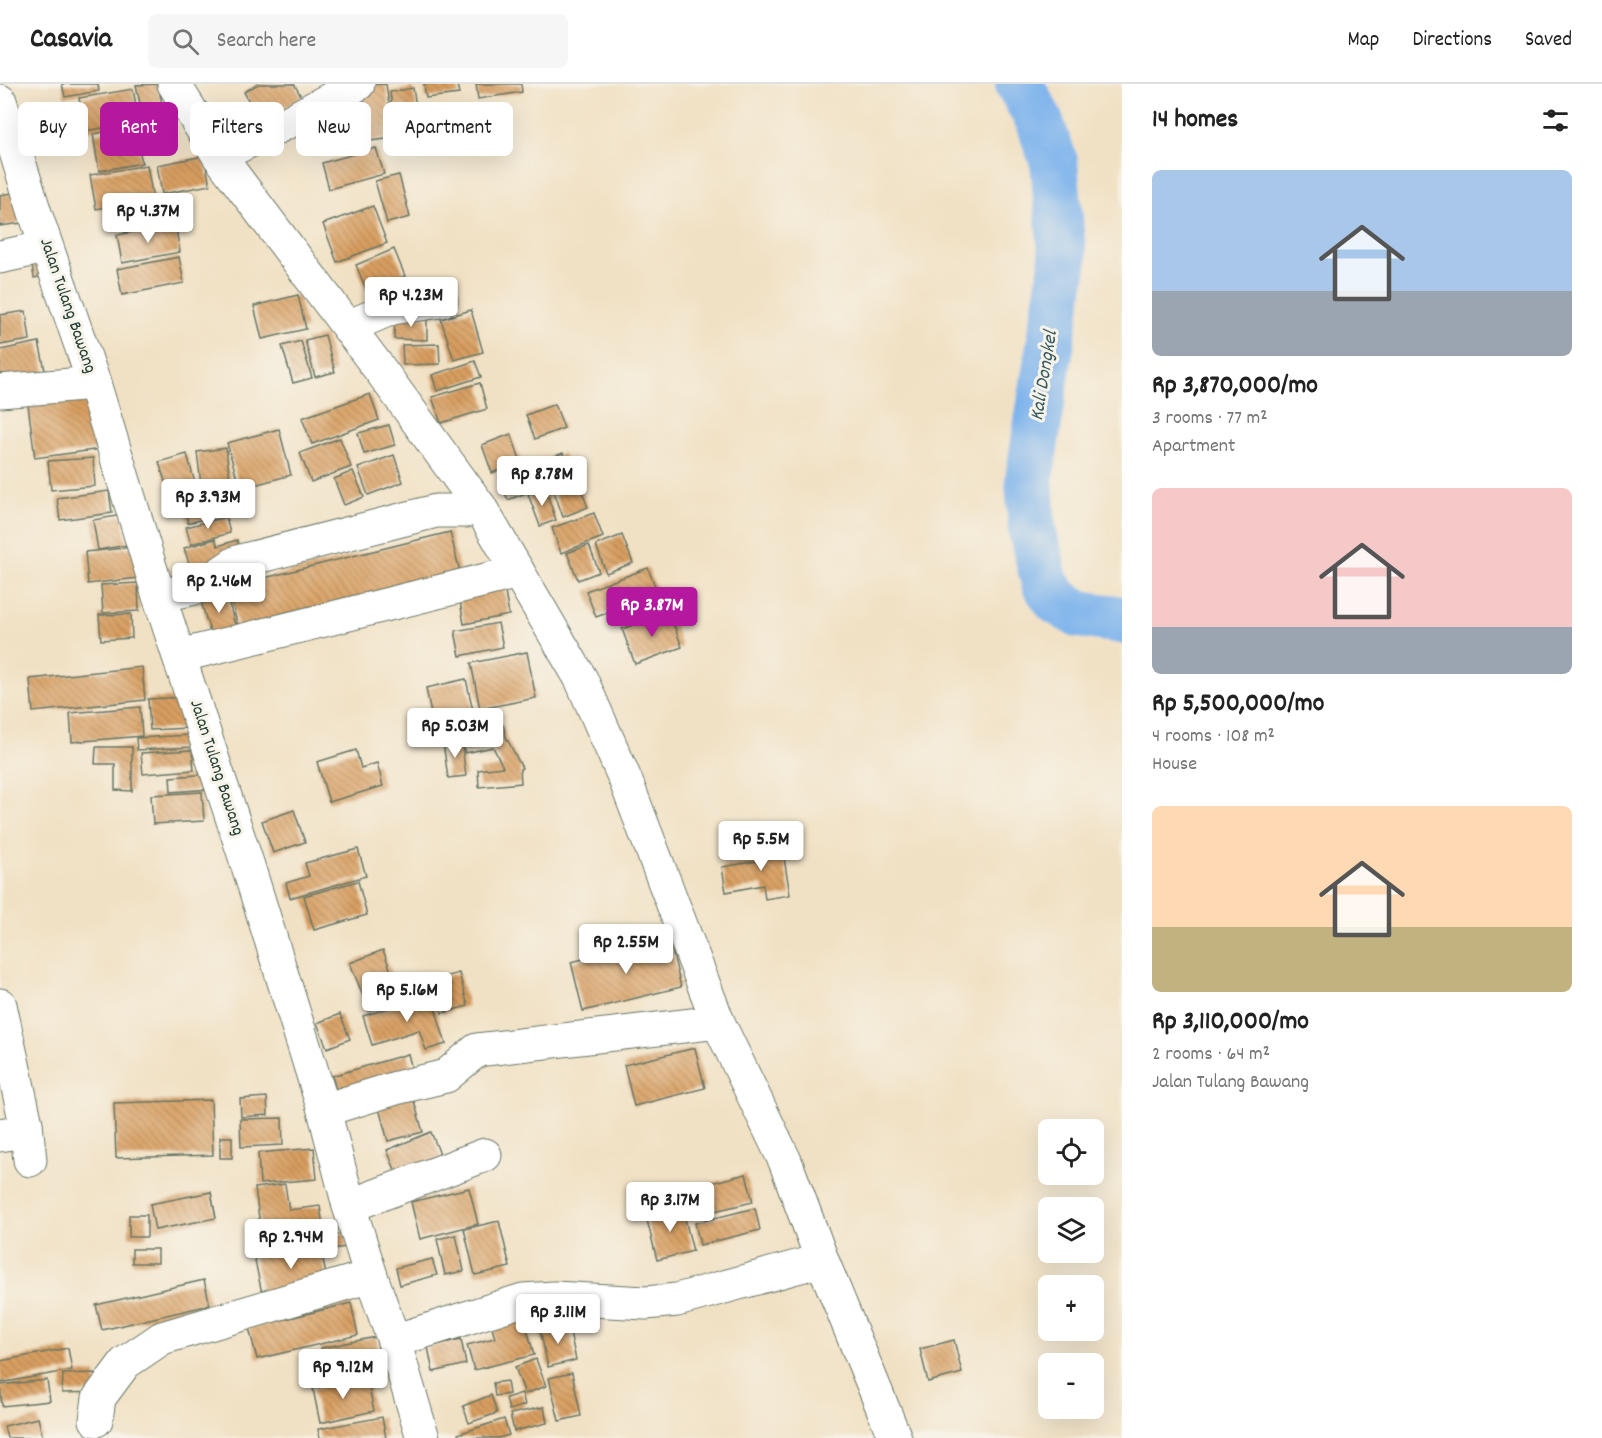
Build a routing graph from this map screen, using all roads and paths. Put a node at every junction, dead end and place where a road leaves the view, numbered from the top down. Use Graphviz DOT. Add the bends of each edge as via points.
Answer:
graph roads {
  1 [pos="174,84"];
  2 [pos="358,84"];
  3 [pos="0,101"];
  4 [pos="190,110"];
  5 [pos="284,124"];
  6 [pos="219,156"];
  7 [pos="46,247"];
  8 [pos="0,257"];
  9 [pos="441,302"];
  10 [pos="348,327"];
  11 [pos="94,383"];
  12 [pos="0,391"];
  13 [pos="480,507"];
  14 [pos="518,572"];
  15 [pos="159,596"];
  16 [pos="179,656"];
  17 [pos="0,1005"];
  18 [pos="718,1022"];
  19 [pos="324,1110"];
  20 [pos="13,1130"];
  21 [pos="485,1155"];
  22 [pos="30,1160"];
  23 [pos="349,1206"];
  24 [pos="822,1260"];
  25 [pos="370,1276"];
  26 [pos="394,1341"];
  27 [pos="96,1420"];
  28 [pos="423,1438"];
  29 [pos="895,1438"];
  1 -- 4 [label="street"];
  2 -- 5 [label="street"];
  3 -- 7 [label="street, Jalan Tulang Bawang"];
  6 -- 10 [label="street"];
  7 -- 8 [label="street"];
  7 -- 11 [label="street, Jalan Tulang Bawang"];
  9 -- 10 [label="street" via="392,308"];
  10 -- 13 [label="street"];
  11 -- 12 [label="street"];
  11 -- 15 [label="street, Jalan Tulang Bawang"];
  13 -- 14 [label="street"];
  13 -- 15 [label="street" via="436,511 237,562 200,587"];
  14 -- 16 [label="street"];
  14 -- 18 [label="street" via="581,679 625,779"];
  15 -- 16 [label="street, Jalan Tulang Bawang"];
  16 -- 19 [label="street, Jalan Tulang Bawang"];
  17 -- 20 [label="street"];
  18 -- 19 [label="street" via="477,1050 446,1076"];
  18 -- 24 [label="street" via="785,1161"];
  19 -- 23 [label="street, Jalan Tulang Bawang"];
  20 -- 22 [label="street"];
  21 -- 23 [label="street"];
  23 -- 25 [label="street, Jalan Tulang Bawang"];
  24 -- 26 [label="street" via="677,1300 523,1300"];
  24 -- 29 [label="street"];
  25 -- 26 [label="street, Jalan Tulang Bawang"];
  25 -- 27 [label="street" via="162,1338 125,1363 99,1398"];
  26 -- 28 [label="street, Jalan Tulang Bawang"];
}
